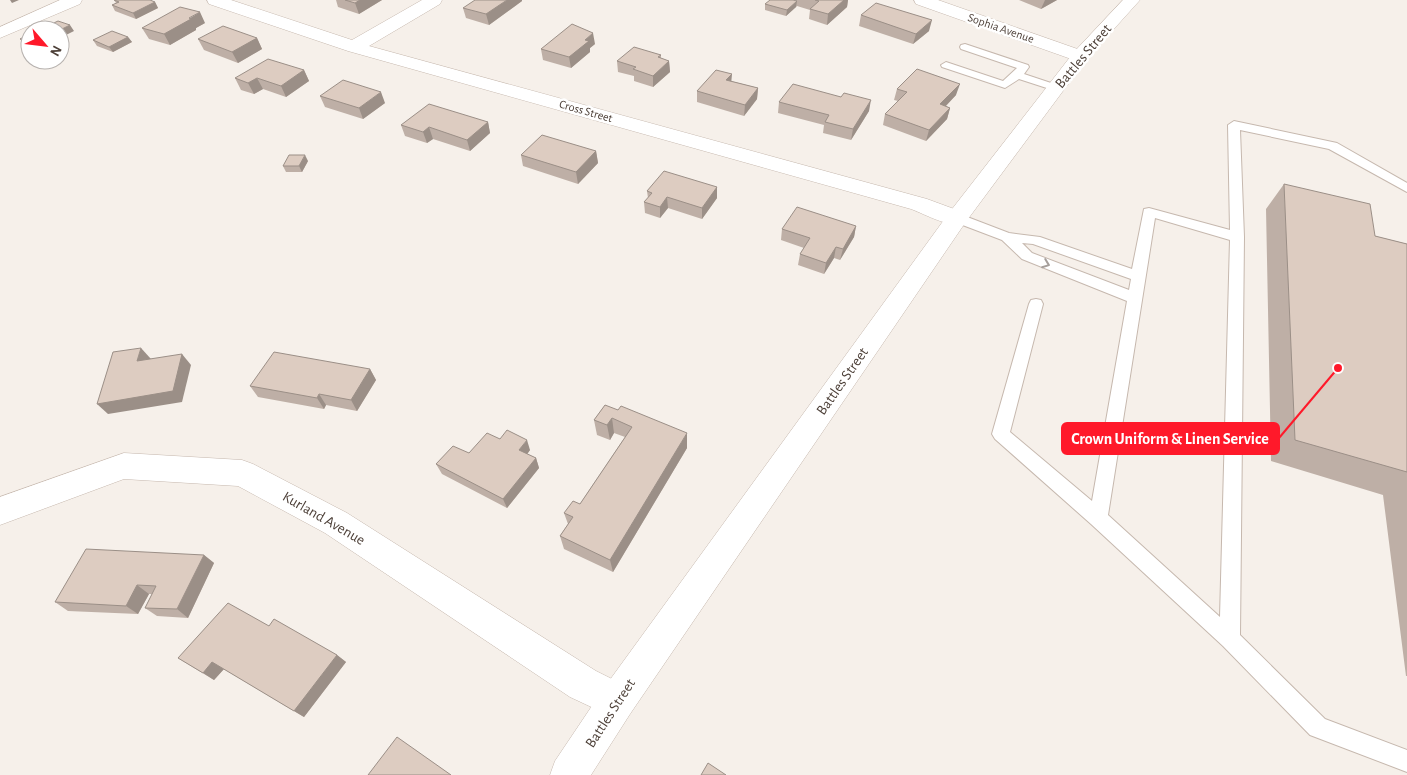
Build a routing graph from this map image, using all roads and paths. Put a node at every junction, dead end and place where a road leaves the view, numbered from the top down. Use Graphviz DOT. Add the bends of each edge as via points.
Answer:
graph roads {
  1 [pos="74,0"];
  2 [pos="215,0"];
  3 [pos="434,0"];
  4 [pos="922,0"];
  5 [pos="1132,0"];
  6 [pos="0,33"];
  7 [pos="354,47"];
  8 [pos="965,48"];
  9 [pos="1080,56"];
  10 [pos="946,65"];
  11 [pos="1017,75"];
  12 [pos="1056,88"];
  13 [pos="1407,188"];
  14 [pos="957,218"];
  15 [pos="1007,237"];
  16 [pos="1237,237"];
  17 [pos="1137,276"];
  18 [pos="1134,298"];
  19 [pos="1036,304"];
  20 [pos="0,511"];
  21 [pos="1098,518"];
  22 [pos="1230,639"];
  23 [pos="617,700"];
  24 [pos="1407,761"];
  25 [pos="569,775"];
  1 -- 6 [label="street"];
  2 -- 7 [label="street, Cross Street"];
  3 -- 7 [label="street"];
  4 -- 9 [label="street, Sophia Avenue"];
  5 -- 9 [label="street, Battles Street"];
  7 -- 14 [label="street, Cross Street" via="919,204"];
  8 -- 11 [label="lane" via="1024,67"];
  9 -- 12 [label="street, Battles Street"];
  10 -- 11 [label="lane" via="1005,85"];
  11 -- 12 [label="lane"];
  12 -- 14 [label="street, Battles Street"];
  13 -- 16 [label="lane" via="1333,146 1234,125"];
  14 -- 15 [label="lane"];
  14 -- 23 [label="street, Battles Street"];
  15 -- 17 [label="lane" via="1035,240"];
  15 -- 18 [label="lane, one-way" via="1027,256"];
  16 -- 17 [label="lane" via="1149,212"];
  16 -- 22 [label="lane"];
  17 -- 18 [label="lane"];
  18 -- 21 [label="lane"];
  19 -- 21 [label="lane" via="1001,434"];
  20 -- 23 [label="street, Kurland Avenue" via="124,466 242,473 336,523 583,684"];
  21 -- 22 [label="lane"];
  22 -- 24 [label="lane" via="1318,727"];
  23 -- 25 [label="street, Battles Street"];
}
